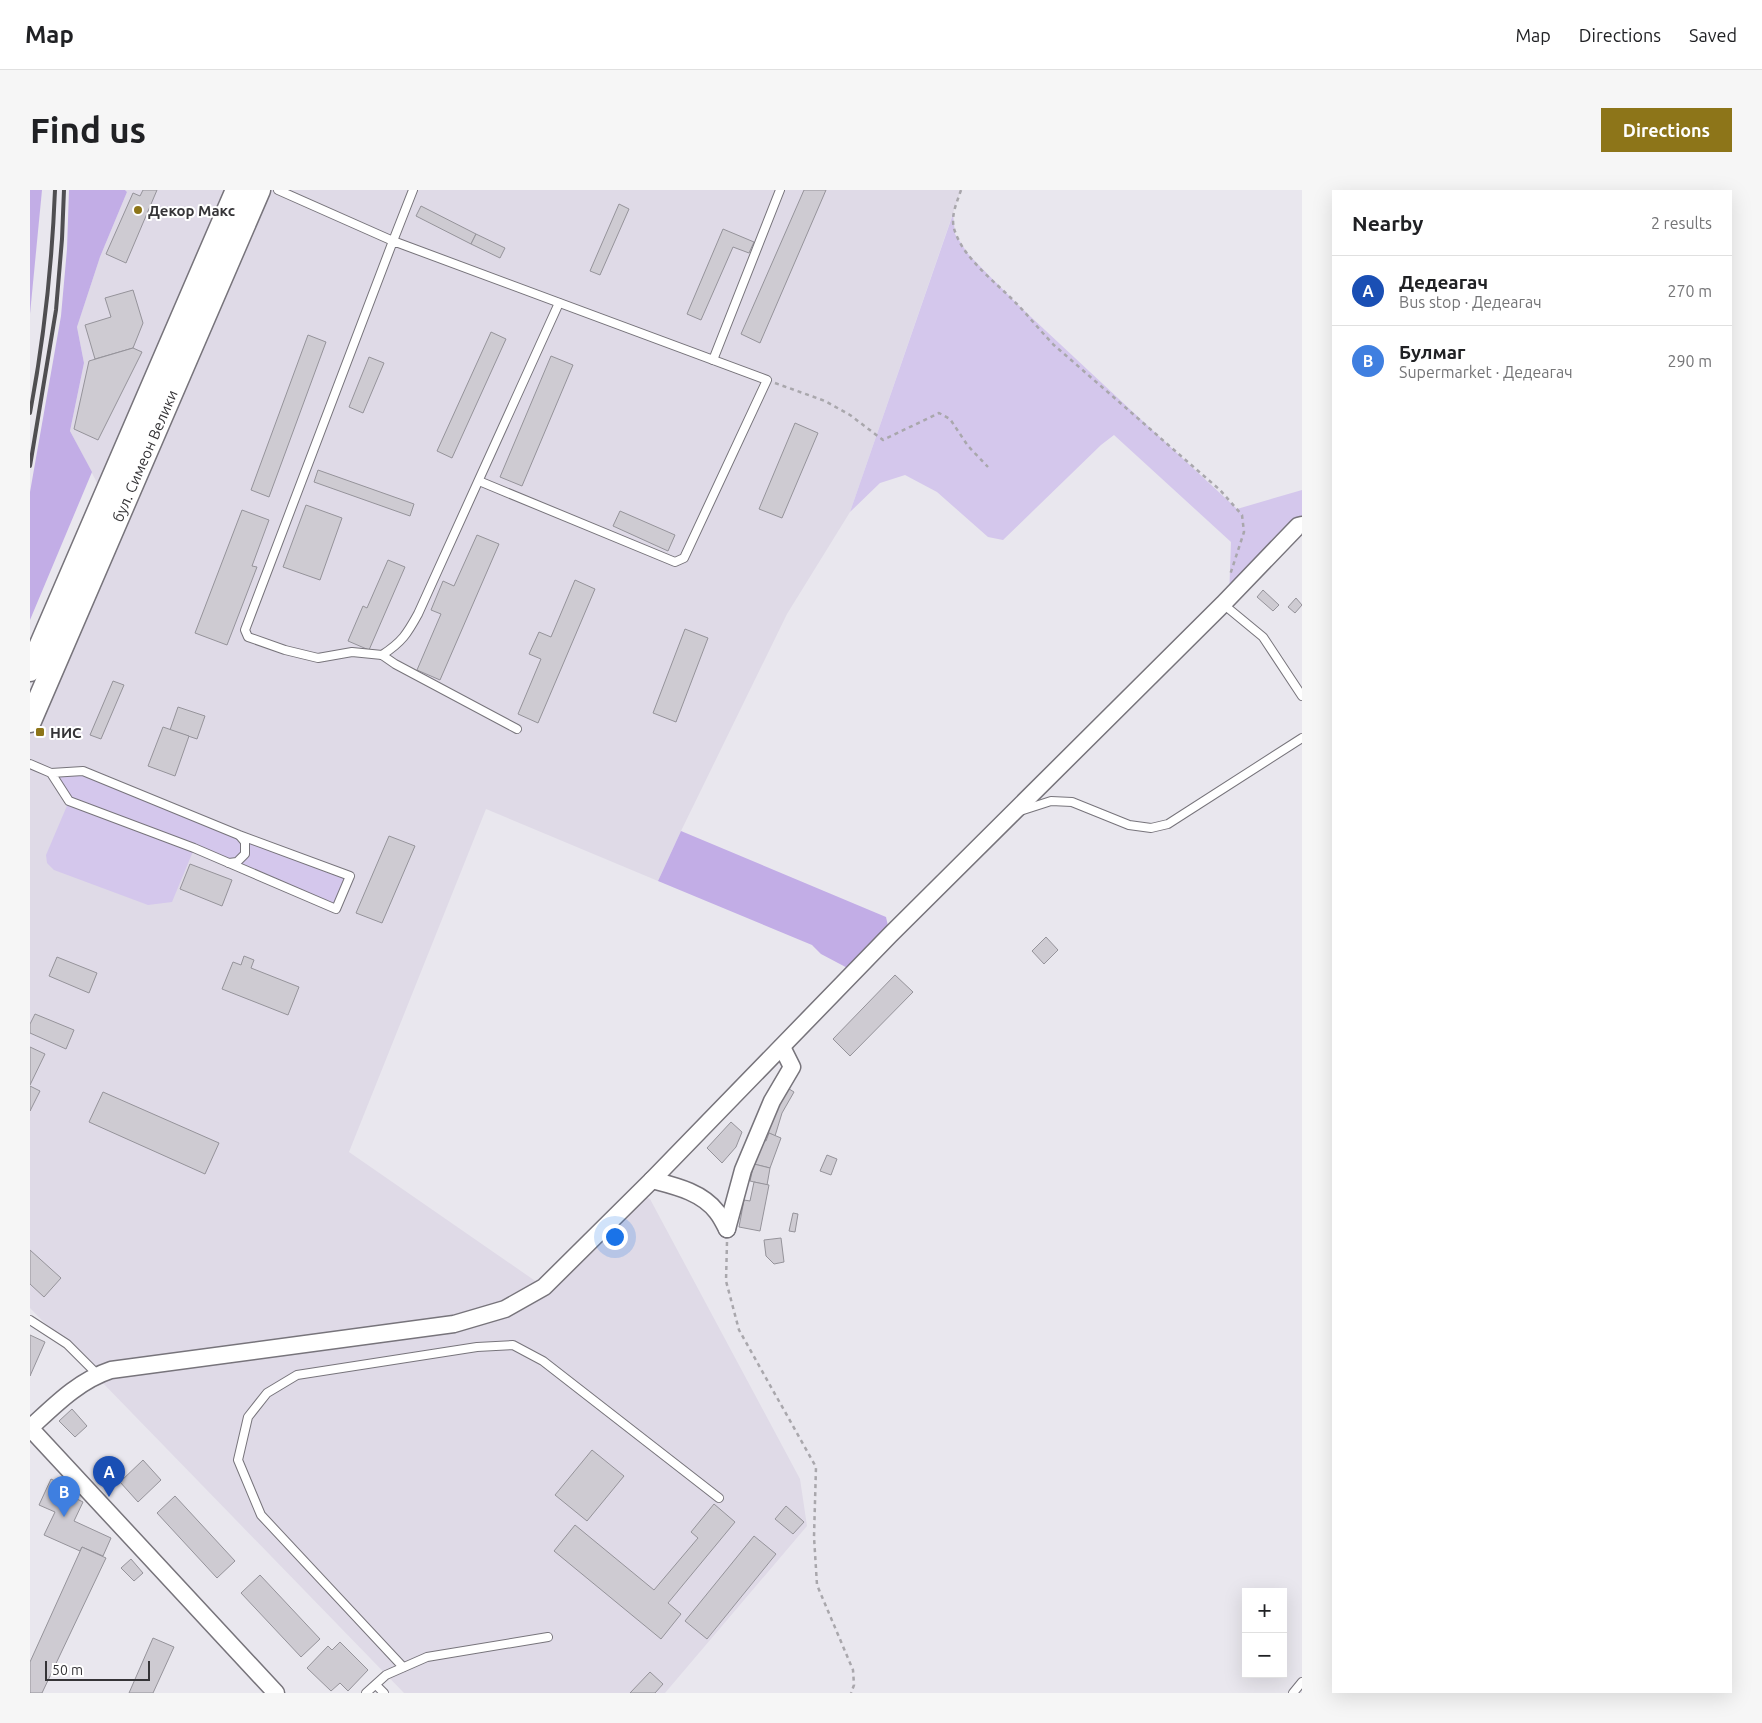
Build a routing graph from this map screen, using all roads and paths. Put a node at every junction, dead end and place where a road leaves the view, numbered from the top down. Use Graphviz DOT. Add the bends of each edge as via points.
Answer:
graph roads {
  1 [pos="237,190"];
  2 [pos="259,190"];
  3 [pos="278,190"];
  4 [pos="413,190"];
  5 [pos="780,190"];
  6 [pos="961,190"];
  7 [pos="394,241"];
  8 [pos="559,303"];
  9 [pos="713,360"];
  10 [pos="767,380"];
  11 [pos="988,467"];
  12 [pos="480,481"];
  13 [pos="1302,525"];
  14 [pos="1226,601"];
  15 [pos="382,655"];
  16 [pos="30,670"];
  17 [pos="1302,696"];
  18 [pos="30,721"];
  19 [pos="517,729"];
  20 [pos="1302,738"];
  21 [pos="30,764"];
  22 [pos="51,773"];
  23 [pos="1010,814"];
  24 [pos="239,835"];
  25 [pos="229,863"];
  26 [pos="782,1047"];
  27 [pos="652,1180"];
  28 [pos="727,1229"];
  29 [pos="30,1320"];
  30 [pos="97,1374"];
  31 [pos="30,1428"];
  32 [pos="720,1498"];
  33 [pos="548,1637"];
  34 [pos="403,1667"];
  35 [pos="1302,1682"];
  36 [pos="376,1685"];
  37 [pos="276,1693"];
  38 [pos="366,1693"];
  39 [pos="384,1693"];
  40 [pos="851,1693"];
  41 [pos="1293,1693"];
  1 -- 16 [label="main road, бул. Симеон Велики"];
  2 -- 18 [label="main road, бул. Симеон Велики"];
  3 -- 7 [label="lane"];
  4 -- 7 [label="lane"];
  5 -- 9 [label="lane"];
  6 -- 14 [label="path" via="952,214 955,234 968,254 1055,346 1220,490 1242,515 1244,532 1230,571"];
  7 -- 8 [label="lane"];
  7 -- 15 [label="lane" via="245,630 248,637 318,658 352,652"];
  8 -- 9 [label="lane"];
  8 -- 12 [label="lane"];
  9 -- 10 [label="lane"];
  10 -- 11 [label="path" via="825,401 883,440 939,413 950,419 968,446"];
  10 -- 12 [label="lane" via="684,558 675,562"];
  12 -- 15 [label="lane" via="408,632 397,646"];
  13 -- 14 [label="street"];
  14 -- 17 [label="lane" via="1263,637"];
  14 -- 23 [label="street"];
  15 -- 19 [label="lane"];
  20 -- 23 [label="lane" via="1168,824 1151,828 1129,826 1072,802 1051,801"];
  21 -- 22 [label="lane"];
  22 -- 24 [label="lane" via="84,771"];
  22 -- 25 [label="lane" via="69,801"];
  23 -- 26 [label="street"];
  24 -- 25 [label="lane" via="245,842 245,854 237,862"];
  24 -- 25 [label="lane" via="350,876 336,909"];
  26 -- 27 [label="street"];
  26 -- 28 [label="street" via="792,1067 772,1101 743,1170"];
  27 -- 28 [label="street" via="683,1188 704,1201 716,1211"];
  27 -- 30 [label="street" via="544,1287 505,1309 454,1324"];
  28 -- 40 [label="path" via="726,1281 739,1330 816,1467 814,1537 817,1585 853,1670"];
  29 -- 30 [label="lane" via="67,1344"];
  30 -- 31 [label="street" via="77,1386"];
  31 -- 37 [label="street"];
  32 -- 34 [label="lane" via="543,1361 512,1346 477,1347 297,1375 267,1393 248,1417 238,1460 261,1515"];
  33 -- 34 [label="lane" via="427,1658"];
  34 -- 36 [label="lane" via="386,1675"];
  35 -- 41 [label="lane"];
  36 -- 38 [label="lane"];
  36 -- 39 [label="lane"];
}
